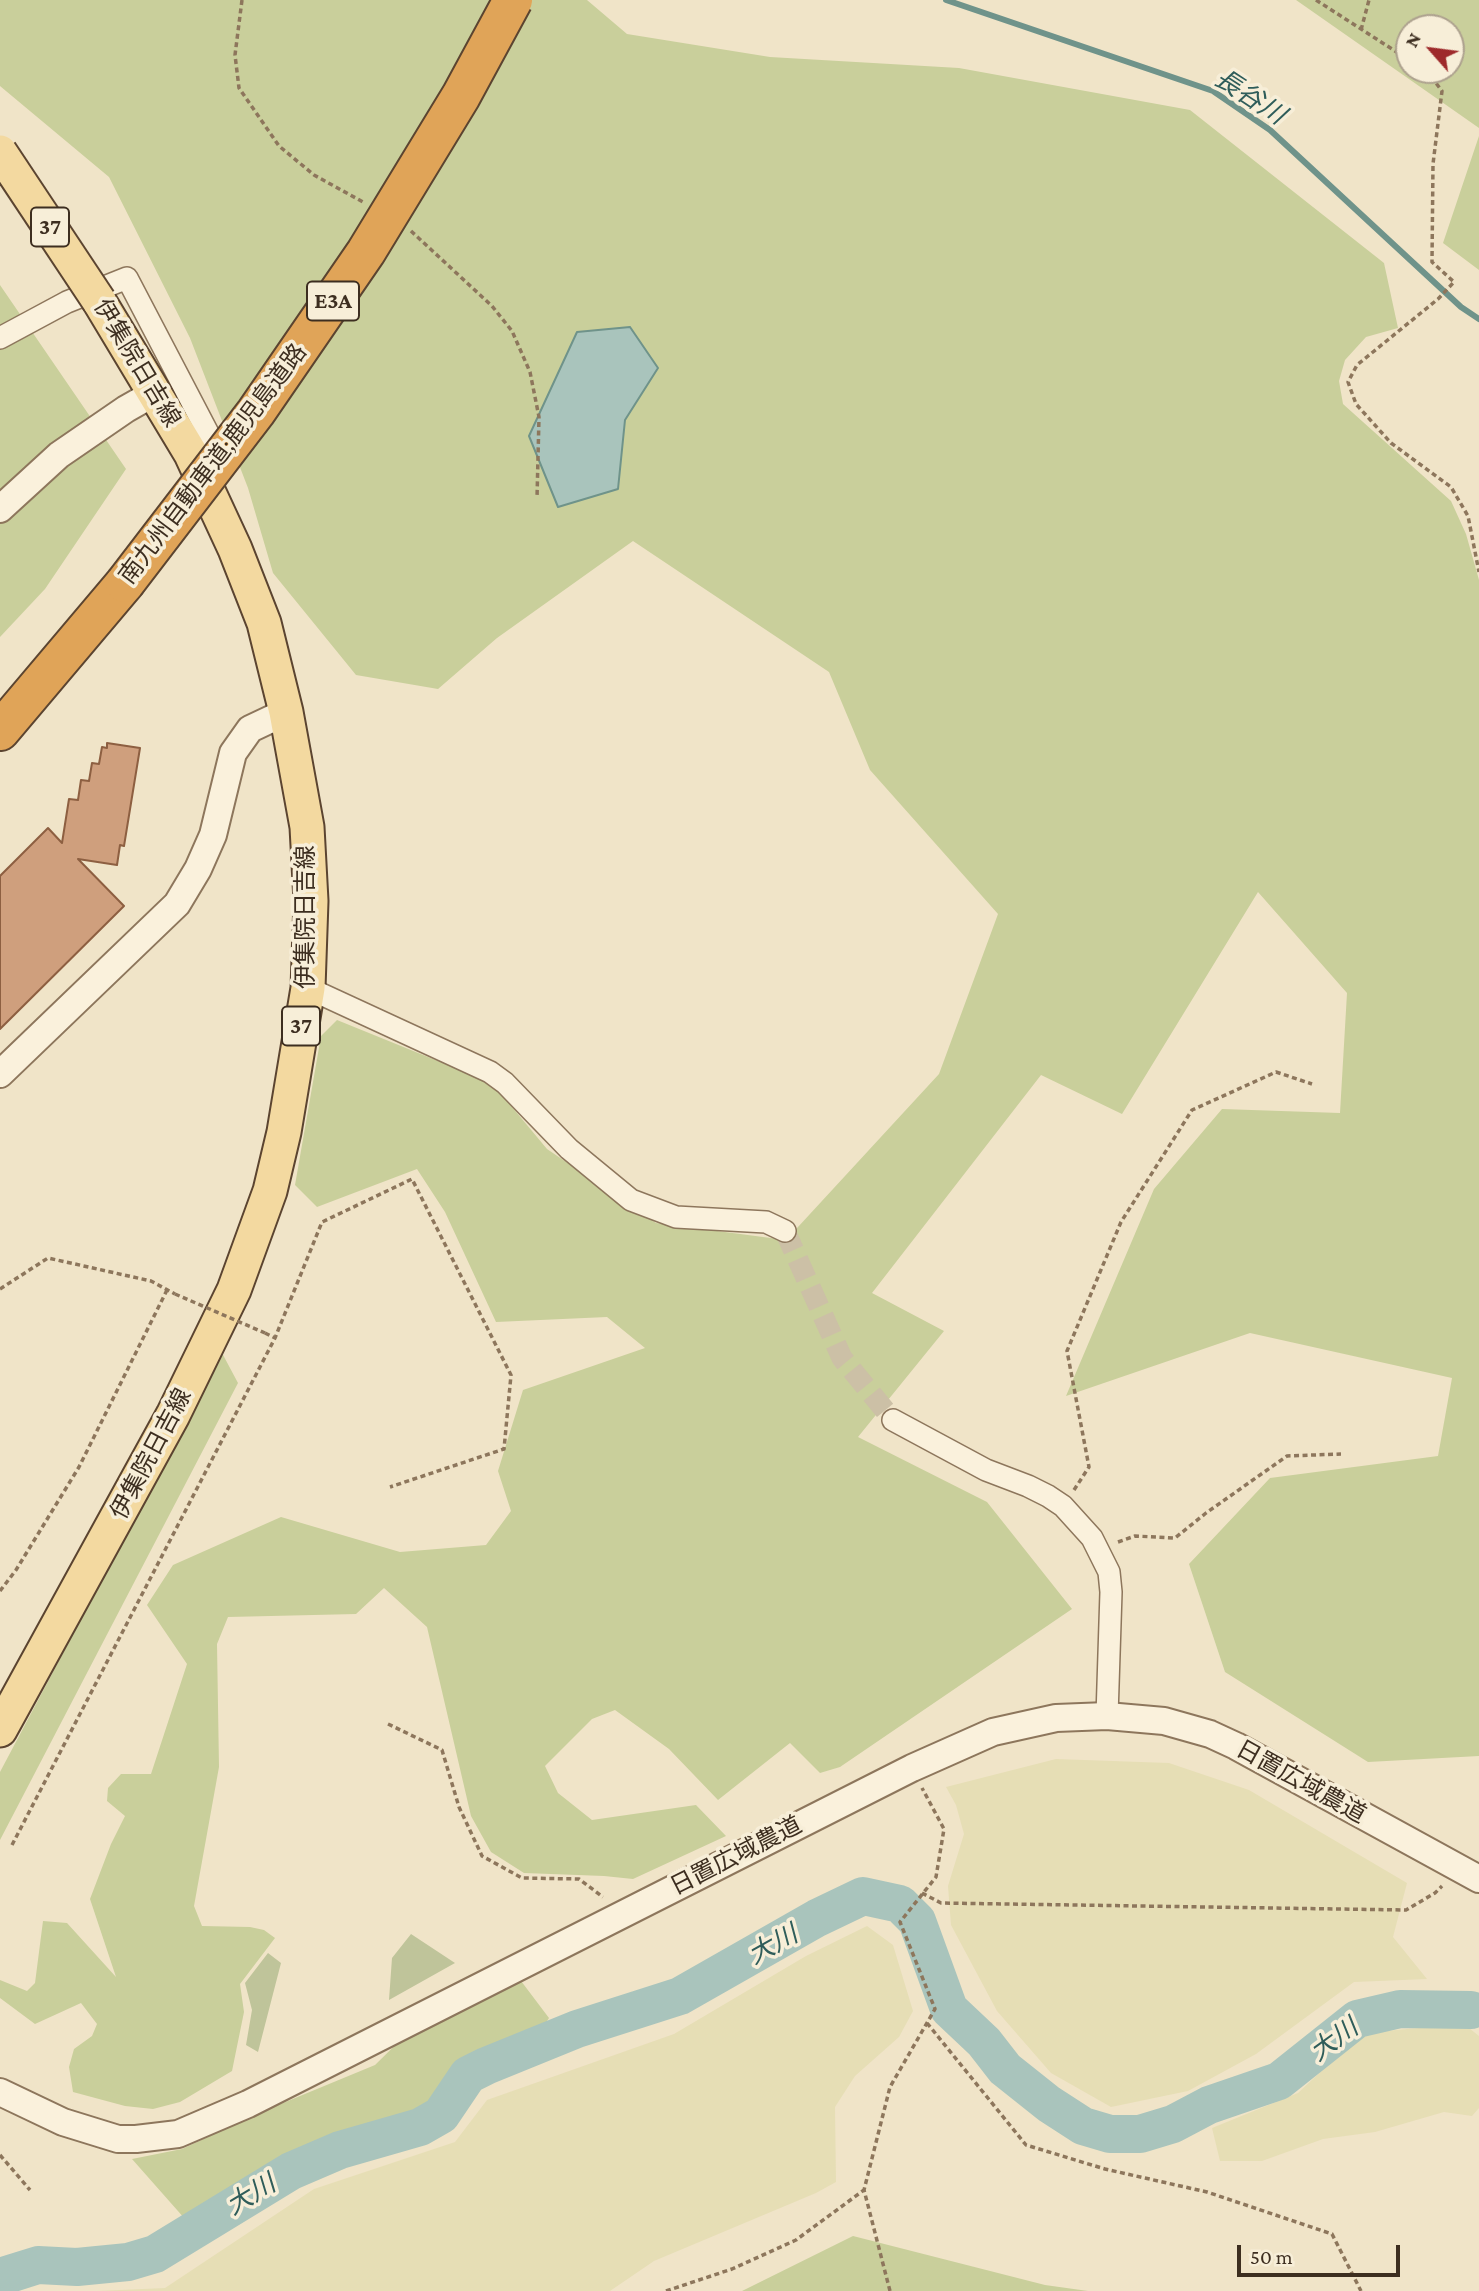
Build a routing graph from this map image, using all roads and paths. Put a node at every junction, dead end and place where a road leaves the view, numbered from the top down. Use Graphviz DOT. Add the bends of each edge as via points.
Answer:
graph roads {
  1 [pos="513,0"];
  2 [pos="1316,0"];
  3 [pos="1369,0"];
  4 [pos="1361,30"];
  5 [pos="1395,51"];
  6 [pos="1437,84"];
  7 [pos="0,152"];
  8 [pos="0,338"];
  9 [pos="156,392"];
  10 [pos="191,454"];
  11 [pos="0,509"];
  12 [pos="1479,572"];
  13 [pos="286,712"];
  14 [pos="0,731"];
  15 [pos="308,988"];
  16 [pos="0,1074"];
  17 [pos="1312,1084"];
  18 [pos="785,1231"];
  19 [pos="0,1289"];
  20 [pos="167,1290"];
  21 [pos="275,1338"];
  22 [pos="893,1420"];
  23 [pos="1341,1454"];
  24 [pos="390,1487"];
  25 [pos="1063,1506"];
  26 [pos="1099,1548"];
  27 [pos="0,1591"];
  28 [pos="1107,1716"];
  29 [pos="388,1724"];
  30 [pos="0,1730"];
  31 [pos="912,1768"];
  32 [pos="12,1845"];
  33 [pos="1469,1874"];
  34 [pos="922,1893"];
  35 [pos="623,1913"];
  36 [pos="927,2023"];
  37 [pos="0,2092"];
  38 [pos="0,2155"];
  39 [pos="30,2190"];
  40 [pos="864,2190"];
  41 [pos="666,2291"];
  42 [pos="890,2291"];
  43 [pos="1361,2291"];
  1 -- 14 [label="highway, 南九州自動車道;鹿児島道路 / E3A, bridge" via="366,252 256,412 125,583"];
  2 -- 4 [label="path"];
  3 -- 4 [label="path"];
  4 -- 5 [label="path"];
  6 -- 12 [label="path" via="1442,91 1433,163 1432,262 1454,282 1357,365 1348,382 1356,404 1391,443 1451,487 1468,516"];
  7 -- 9 [label="main road, 伊集院日吉線 / 37, bridge"];
  8 -- 10 [label="street" via="67,302 127,278 208,433"];
  9 -- 10 [label="main road, 伊集院日吉線 / 37"];
  9 -- 11 [label="street" via="60,455"];
  10 -- 13 [label="main road, 伊集院日吉線 / 37" via="264,623"];
  13 -- 15 [label="main road, 伊集院日吉線 / 37" via="306,827 311,901"];
  13 -- 16 [label="street" via="250,729 233,753 213,835 177,904"];
  15 -- 18 [label="street" via="498,1077 569,1149 631,1200 676,1217 766,1222"];
  15 -- 30 [label="main road, 伊集院日吉線 / 37" via="270,1191 234,1290 173,1415"];
  17 -- 25 [label="path" via="1276,1072 1192,1110 1121,1222 1067,1352 1088,1467"];
  19 -- 20 [label="path" via="48,1258 151,1281"];
  20 -- 21 [label="path, bridge"];
  20 -- 27 [label="path" via="79,1467"];
  21 -- 24 [label="path" via="322,1222 412,1179 511,1375 504,1449"];
  21 -- 32 [label="path"];
  22 -- 25 [label="street"];
  23 -- 26 [label="path" via="1287,1456 1175,1538 1135,1536"];
  25 -- 26 [label="street"];
  26 -- 28 [label="street" via="1111,1592"];
  28 -- 31 [label="street, 日置広域農道" via="1056,1718 993,1732"];
  28 -- 33 [label="street, 日置広域農道" via="1164,1721 1210,1734"];
  29 -- 35 [label="path" via="442,1750 459,1807 482,1856 523,1878 579,1879"];
  31 -- 34 [label="path" via="944,1829 936,1877"];
  31 -- 35 [label="street, 日置広域農道"];
  33 -- 34 [label="path" via="1406,1910 941,1903"];
  34 -- 36 [label="path" via="900,1922 935,2009"];
  35 -- 37 [label="street, 日置広域農道" via="248,2104 178,2134 118,2139 63,2122"];
  36 -- 40 [label="path" via="890,2087"];
  36 -- 43 [label="path" via="1026,2145 1207,2192 1332,2234"];
  38 -- 39 [label="path"];
  40 -- 41 [label="path" via="796,2240 732,2269"];
  40 -- 42 [label="path"];
}
